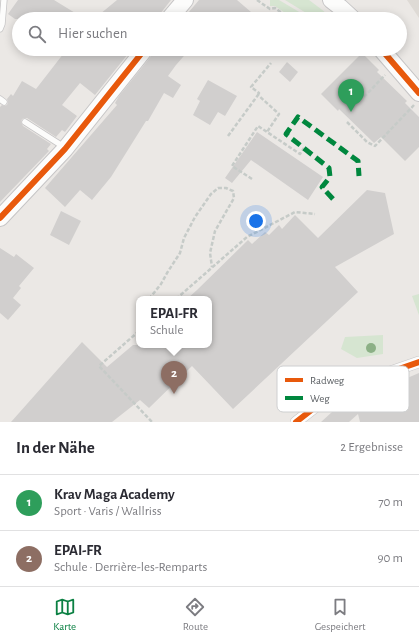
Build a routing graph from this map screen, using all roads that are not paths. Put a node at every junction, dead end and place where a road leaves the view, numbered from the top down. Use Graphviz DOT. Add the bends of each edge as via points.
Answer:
graph roads {
  1 [pos="4,0"];
  2 [pos="185,0"];
  3 [pos="331,0"];
  4 [pos="175,12"];
  5 [pos="345,12"];
  6 [pos="0,29"];
  7 [pos="139,56"];
  8 [pos="386,56"];
  9 [pos="418,98"];
  10 [pos="26,122"];
  11 [pos="65,149"];
  12 [pos="0,218"];
  13 [pos="419,362"];
  14 [pos="407,366"];
  15 [pos="309,412"];
  16 [pos="296,422"];
  1 -- 6 [label="lane"];
  2 -- 4 [label="main road"];
  3 -- 5 [label="main road"];
  7 -- 11 [label="main road"];
  8 -- 9 [label="main road"];
  10 -- 11 [label="lane"];
  11 -- 12 [label="main road"];
  13 -- 14 [label="street"];
  15 -- 16 [label="street"];
}
